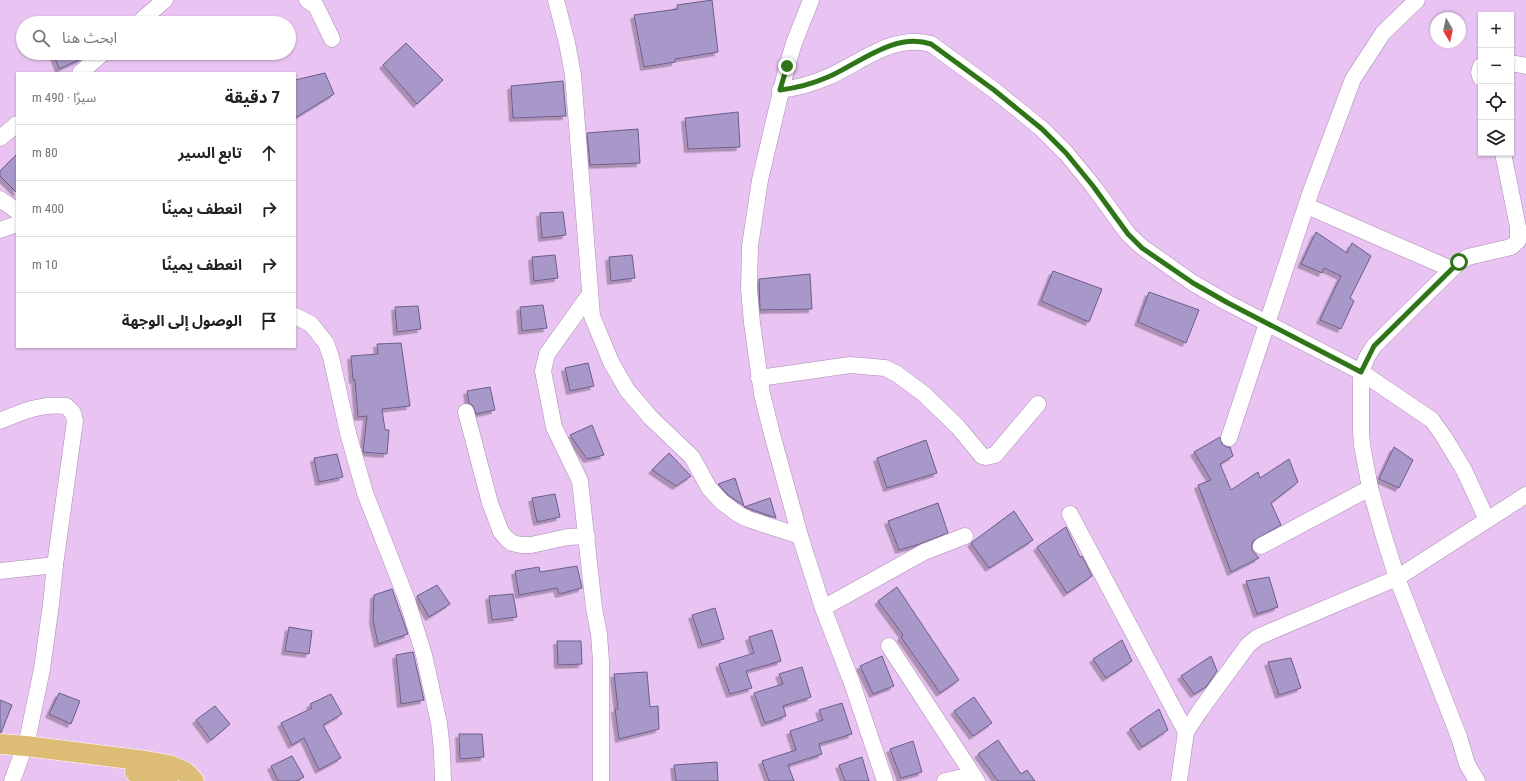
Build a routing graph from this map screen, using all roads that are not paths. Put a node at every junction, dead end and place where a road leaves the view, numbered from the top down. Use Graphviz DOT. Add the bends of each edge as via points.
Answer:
graph roads {
  1 [pos="165,0"];
  2 [pos="307,0"];
  3 [pos="556,0"];
  4 [pos="811,0"];
  5 [pos="1417,0"];
  6 [pos="146,16"];
  7 [pos="332,39"];
  8 [pos="95,60"];
  9 [pos="1514,64"];
  10 [pos="1526,66"];
  11 [pos="81,72"];
  12 [pos="780,90"];
  13 [pos="16,125"];
  14 [pos="0,138"];
  15 [pos="1505,156"];
  16 [pos="0,199"];
  17 [pos="1306,206"];
  18 [pos="16,210"];
  19 [pos="16,224"];
  20 [pos="0,230"];
  21 [pos="1451,269"];
  22 [pos="590,294"];
  23 [pos="296,316"];
  24 [pos="1267,324"];
  25 [pos="1361,372"];
  26 [pos="760,378"];
  27 [pos="1038,404"];
  28 [pos="466,412"];
  29 [pos="0,421"];
  30 [pos="1229,438"];
  31 [pos="1370,488"];
  32 [pos="1526,495"];
  33 [pos="1070,514"];
  34 [pos="1487,520"];
  35 [pos="587,536"];
  36 [pos="800,536"];
  37 [pos="965,536"];
  38 [pos="1261,546"];
  39 [pos="55,565"];
  40 [pos="0,571"];
  41 [pos="1397,578"];
  42 [pos="823,608"];
  43 [pos="889,646"];
  44 [pos="1186,732"];
  45 [pos="0,744"];
  46 [pos="23,751"];
  47 [pos="0,755"];
  48 [pos="975,778"];
  49 [pos="12,781"];
  50 [pos="168,781"];
  51 [pos="194,781"];
  52 [pos="443,781"];
  53 [pos="601,781"];
  54 [pos="885,781"];
  55 [pos="944,781"];
  56 [pos="1179,781"];
  57 [pos="1477,781"];
  1 -- 6 [label="street"];
  2 -- 7 [label="street" via="316,6"];
  3 -- 22 [label="street" via="572,75"];
  4 -- 12 [label="street" via="794,43"];
  5 -- 17 [label="street" via="1383,34 1353,79"];
  8 -- 11 [label="street"];
  9 -- 10 [label="street"];
  12 -- 24 [label="street" via="807,86 899,43 922,41 931,44 1042,129 1093,186 1128,234 1142,248 1193,283"];
  12 -- 26 [label="street" via="760,180 750,246 749,289"];
  13 -- 14 [label="street"];
  15 -- 21 [label="street" via="1518,227 1518,241 1511,247 1468,257"];
  16 -- 18 [label="street"];
  17 -- 21 [label="street"];
  17 -- 24 [label="street"];
  19 -- 20 [label="street"];
  21 -- 25 [label="street" via="1374,346"];
  22 -- 35 [label="street" via="547,354 543,371 554,427 580,481"];
  22 -- 36 [label="street" via="592,316 611,362 627,390 651,418 692,457 713,494 748,519"];
  23 -- 52 [label="street" via="311,324 326,343 332,357 348,433 365,493 407,600 424,655 439,723"];
  24 -- 25 [label="street"];
  24 -- 30 [label="street"];
  25 -- 31 [label="street" via="1362,445"];
  25 -- 34 [label="street" via="1432,420 1464,470"];
  26 -- 27 [label="street" via="850,365 885,368 924,394 958,427 982,456 986,457 995,455"];
  26 -- 36 [label="street" via="772,434"];
  28 -- 35 [label="street" via="494,516 506,538 512,543 526,545"];
  29 -- 39 [label="street" via="33,408 54,404 66,406 73,413 75,421"];
  31 -- 38 [label="street"];
  31 -- 41 [label="street"];
  32 -- 34 [label="street"];
  33 -- 44 [label="street"];
  34 -- 41 [label="street"];
  35 -- 53 [label="street" via="601,661"];
  36 -- 42 [label="street"];
  37 -- 42 [label="street" via="924,552"];
  39 -- 40 [label="street"];
  39 -- 46 [label="street" via="42,669"];
  41 -- 44 [label="street" via="1258,637 1248,644"];
  41 -- 57 [label="street" via="1468,764"];
  42 -- 54 [label="street"];
  43 -- 48 [label="street"];
  44 -- 56 [label="street"];
  45 -- 46 [label="main road"];
  46 -- 47 [label="main road"];
  46 -- 49 [label="street"];
  46 -- 50 [label="main road" via="160,777"];
  46 -- 51 [label="main road" via="126,758 169,765 184,772"];
  48 -- 55 [label="street"];
}
